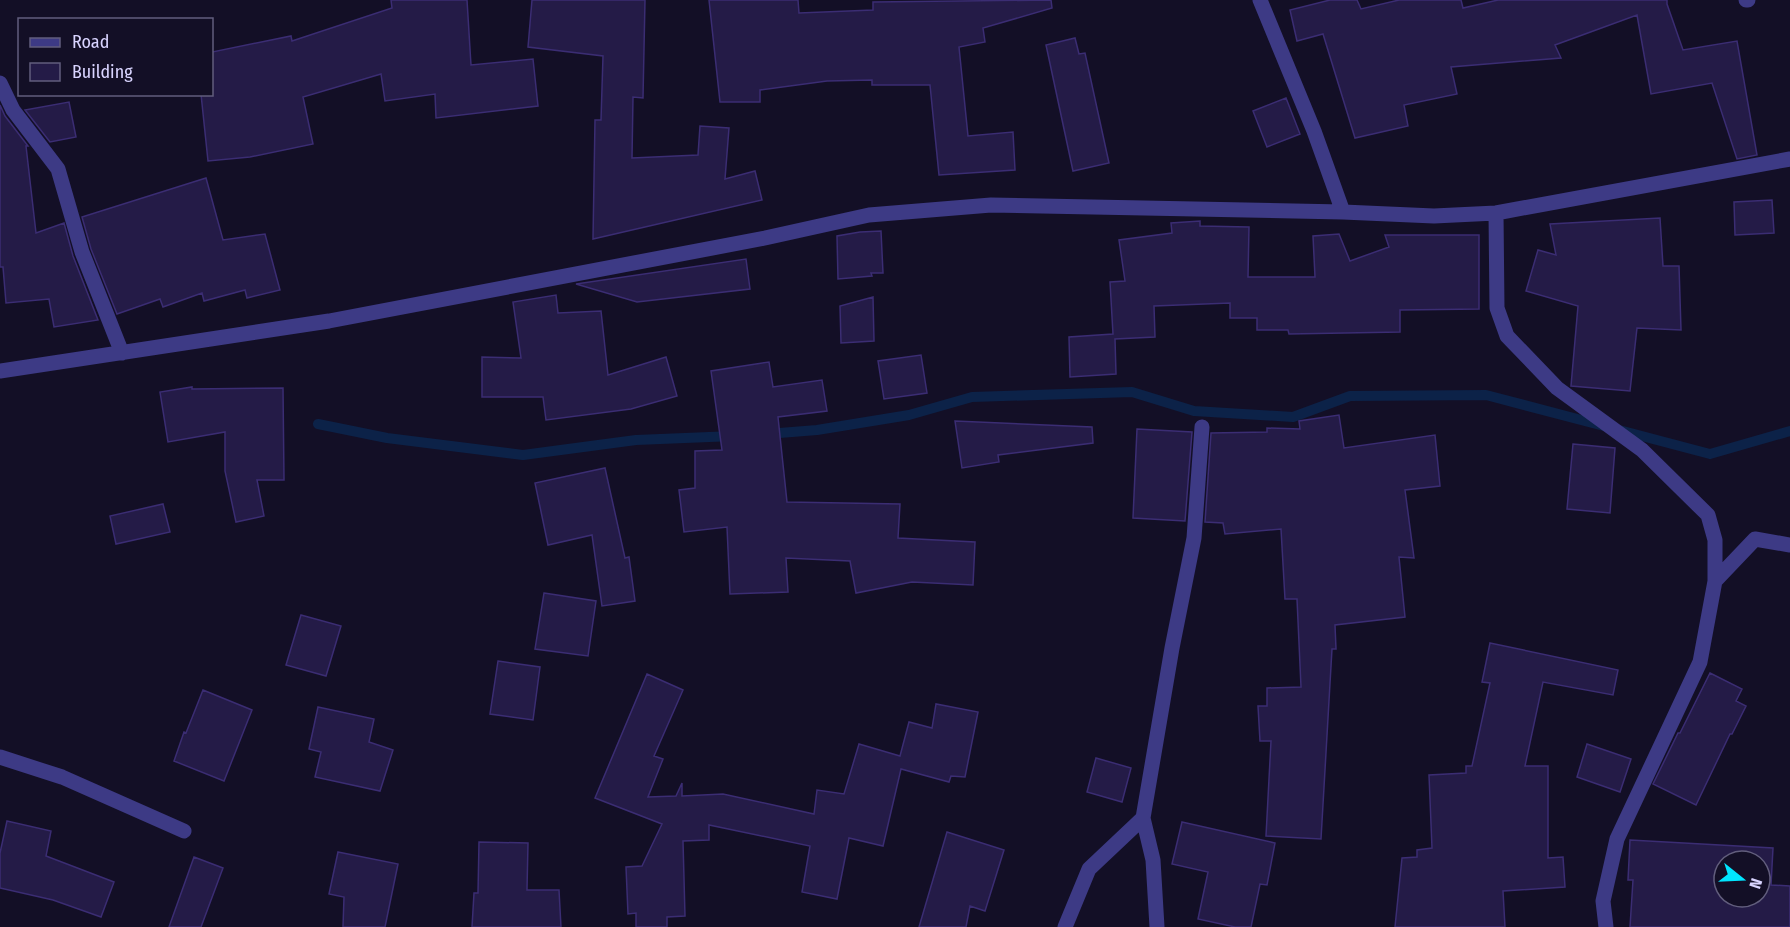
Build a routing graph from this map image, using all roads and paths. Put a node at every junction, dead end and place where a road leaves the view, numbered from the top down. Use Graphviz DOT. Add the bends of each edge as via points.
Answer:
graph roads {
  1 [pos="1260,0"];
  2 [pos="0,83"];
  3 [pos="1790,159"];
  4 [pos="1343,212"];
  5 [pos="1496,213"];
  6 [pos="122,353"];
  7 [pos="0,370"];
  8 [pos="1202,427"];
  9 [pos="1790,545"];
  10 [pos="1715,581"];
  11 [pos="0,757"];
  12 [pos="1143,818"];
  13 [pos="184,831"];
  14 [pos="1065,927"];
  15 [pos="1157,927"];
  16 [pos="1606,927"];
  1 -- 4 [label="street"];
  2 -- 6 [label="street" via="13,110 58,169 82,252"];
  3 -- 5 [label="street"];
  4 -- 5 [label="street" via="1434,216"];
  4 -- 6 [label="street" via="992,205 868,215 329,321"];
  5 -- 10 [label="street" via="1497,308 1507,336 1557,388 1642,450 1708,515 1715,540"];
  6 -- 7 [label="street"];
  8 -- 12 [label="street" via="1194,538"];
  9 -- 10 [label="street" via="1755,539"];
  10 -- 16 [label="street" via="1700,662 1617,839 1603,901"];
  11 -- 13 [label="street" via="62,777"];
  12 -- 14 [label="street" via="1089,869"];
  12 -- 15 [label="street" via="1153,860"];
}
